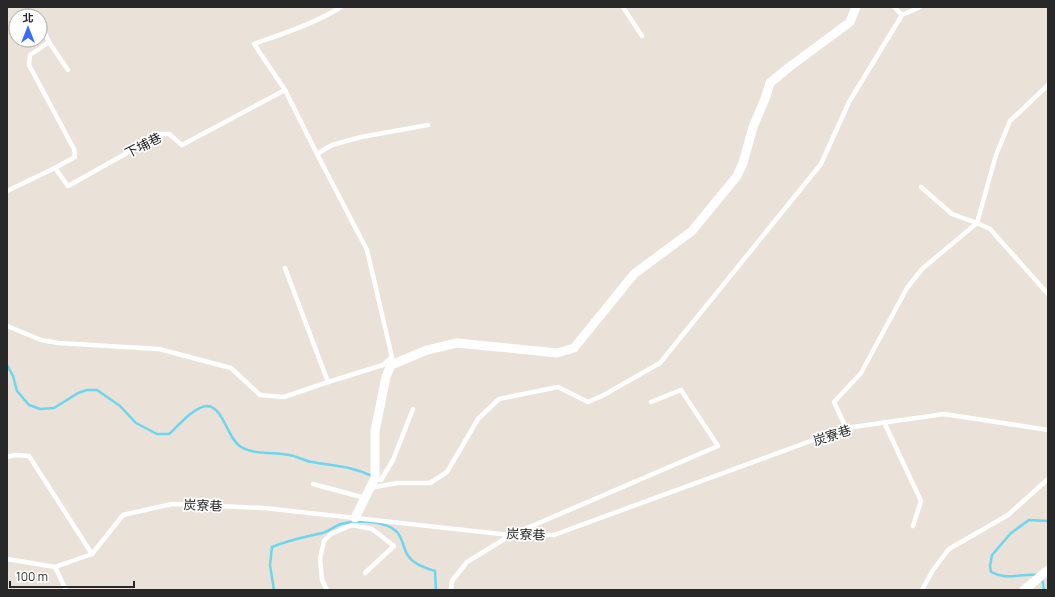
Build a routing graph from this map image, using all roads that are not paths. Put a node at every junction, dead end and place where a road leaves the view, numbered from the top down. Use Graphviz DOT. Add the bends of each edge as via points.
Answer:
graph roads {
  1 [pos="341,7"];
  2 [pos="623,7"];
  3 [pos="856,7"];
  4 [pos="894,7"];
  5 [pos="920,7"];
  6 [pos="902,15"];
  7 [pos="642,36"];
  8 [pos="49,42"];
  9 [pos="68,70"];
  10 [pos="1048,86"];
  11 [pos="285,90"];
  12 [pos="428,125"];
  13 [pos="317,154"];
  14 [pos="55,168"];
  15 [pos="921,187"];
  16 [pos="7,192"];
  17 [pos="977,223"];
  18 [pos="285,268"];
  19 [pos="1048,294"];
  20 [pos="7,326"];
  21 [pos="328,382"];
  22 [pos="651,402"];
  23 [pos="413,409"];
  24 [pos="884,422"];
  25 [pos="846,428"];
  26 [pos="1047,428"];
  27 [pos="7,457"];
  28 [pos="375,478"];
  29 [pos="1048,479"];
  30 [pos="313,484"];
  31 [pos="370,488"];
  32 [pos="365,498"];
  33 [pos="355,518"];
  34 [pos="913,526"];
  35 [pos="511,534"];
  36 [pos="92,554"];
  37 [pos="7,560"];
  38 [pos="55,567"];
  39 [pos="1048,570"];
  40 [pos="366,573"];
  41 [pos="66,590"];
  42 [pos="326,590"];
  43 [pos="451,590"];
  44 [pos="922,590"];
  45 [pos="1024,590"];
  1 -- 11 [label="lane" via="302,26 254,44"];
  2 -- 7 [label="lane"];
  3 -- 28 [label="street" via="850,22 770,83 737,176 692,230 634,274 574,348 557,353 457,343 427,350 391,365 386,377 375,431"];
  4 -- 6 [label="lane"];
  5 -- 6 [label="lane"];
  6 -- 31 [label="lane" via="848,102 821,164 660,363 588,402 558,387 499,399 478,419 447,472 430,483 397,483"];
  8 -- 9 [label="lane"];
  8 -- 14 [label="lane" via="30,55 29,65 74,149 75,157"];
  10 -- 17 [label="lane" via="1010,121 996,155"];
  11 -- 13 [label="lane"];
  11 -- 14 [label="lane, 下埔巷" via="182,145 169,134 161,134 68,186"];
  12 -- 13 [label="lane" via="332,144"];
  13 -- 21 [label="lane" via="367,250 392,357 383,365"];
  14 -- 16 [label="lane"];
  15 -- 17 [label="lane" via="952,214"];
  17 -- 19 [label="lane" via="990,229"];
  17 -- 25 [label="lane" via="922,269 907,288 861,373 834,402"];
  18 -- 21 [label="lane"];
  20 -- 21 [label="lane" via="41,340 159,349 224,366 231,368 260,395 284,397"];
  22 -- 35 [label="lane" via="681,390 718,446"];
  23 -- 28 [label="lane" via="393,460 382,480"];
  24 -- 25 [label="lane, 炭寮巷"];
  24 -- 26 [label="lane, 炭寮巷" via="944,414"];
  24 -- 34 [label="lane" via="921,501"];
  25 -- 35 [label="lane, 炭寮巷" via="554,535"];
  27 -- 36 [label="lane" via="29,456"];
  28 -- 31 [label="street"];
  29 -- 44 [label="lane" via="1008,515 949,549"];
  30 -- 32 [label="lane"];
  31 -- 32 [label="street"];
  32 -- 33 [label="street"];
  33 -- 35 [label="lane, 炭寮巷"];
  33 -- 36 [label="lane, 炭寮巷" via="264,508 172,504 123,515"];
  35 -- 43 [label="lane" via="467,562 452,581"];
  36 -- 38 [label="lane"];
  37 -- 38 [label="lane"];
  38 -- 41 [label="lane"];
  39 -- 45 [label="street"];
  40 -- 42 [label="lane" via="394,546 372,529 352,525 331,534 324,541 320,558 322,580"];
}
